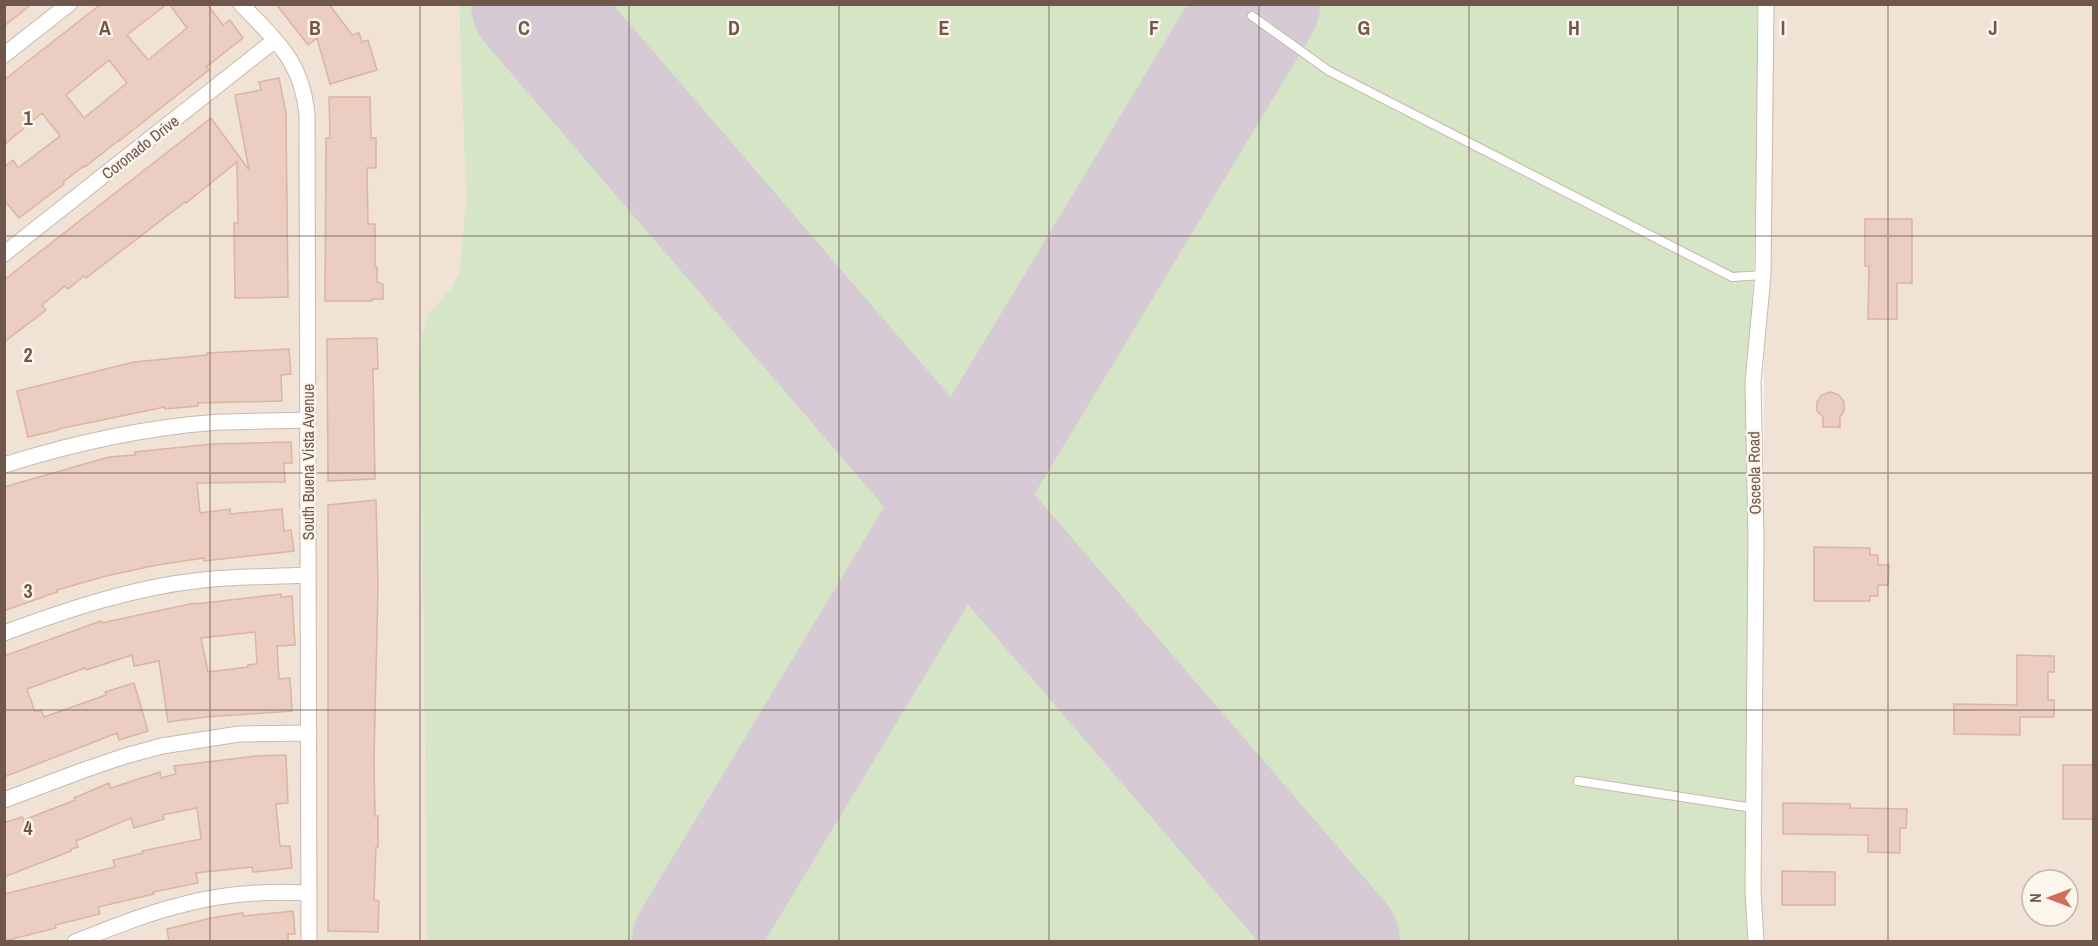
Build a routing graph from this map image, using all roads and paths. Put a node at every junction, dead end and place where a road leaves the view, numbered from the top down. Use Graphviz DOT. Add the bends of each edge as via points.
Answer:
graph roads {
  1 [pos="69,4"];
  2 [pos="242,4"];
  3 [pos="1766,4"];
  4 [pos="1252,16"];
  5 [pos="275,40"];
  6 [pos="4,55"];
  7 [pos="4,254"];
  8 [pos="1763,275"];
  9 [pos="307,420"];
  10 [pos="4,465"];
  11 [pos="308,575"];
  12 [pos="4,633"];
  13 [pos="309,733"];
  14 [pos="1578,781"];
  15 [pos="4,800"];
  16 [pos="1753,808"];
  17 [pos="309,893"];
  18 [pos="75,942"];
  19 [pos="309,942"];
  20 [pos="1756,942"];
  1 -- 6 [label="street"];
  2 -- 5 [label="street, South Buena Vista Avenue"];
  3 -- 8 [label="street, Osceola Road"];
  4 -- 8 [label="lane" via="1329,71 1732,277"];
  5 -- 7 [label="street, Coronado Drive"];
  5 -- 9 [label="street, South Buena Vista Avenue" via="296,67 307,115"];
  8 -- 16 [label="street, Osceola Road" via="1753,382"];
  9 -- 10 [label="street" via="169,428 88,442"];
  9 -- 11 [label="street, South Buena Vista Avenue"];
  11 -- 12 [label="street" via="202,580 145,589 69,609"];
  11 -- 13 [label="street, South Buena Vista Avenue"];
  13 -- 15 [label="street" via="239,734 162,746"];
  13 -- 17 [label="street, South Buena Vista Avenue"];
  14 -- 16 [label="lane"];
  16 -- 20 [label="street, Osceola Road"];
  17 -- 18 [label="street" via="249,893 203,899"];
  17 -- 19 [label="street, South Buena Vista Avenue"];
}
